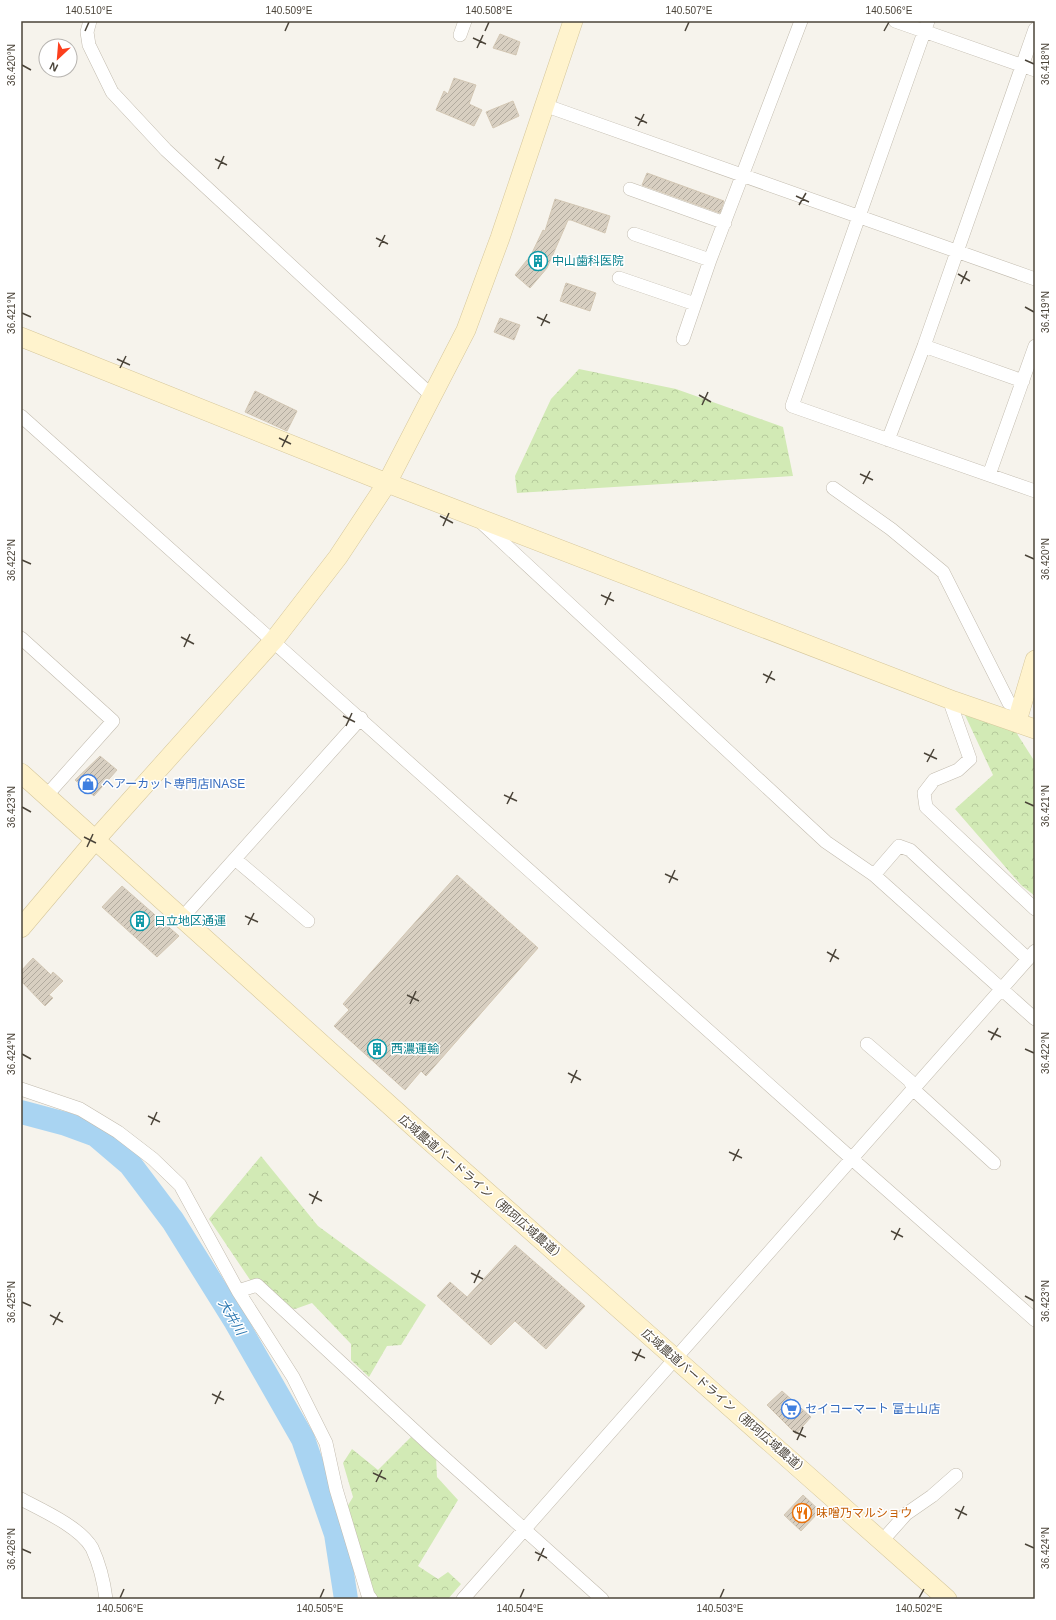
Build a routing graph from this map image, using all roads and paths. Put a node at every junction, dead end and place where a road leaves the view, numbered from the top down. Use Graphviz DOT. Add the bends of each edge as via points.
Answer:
graph roads {
  1 [pos="90,21"];
  2 [pos="465,21"];
  3 [pos="573,21"];
  4 [pos="801,21"];
  5 [pos="895,21"];
  6 [pos="926,26"];
  7 [pos="1035,29"];
  8 [pos="460,35"];
  9 [pos="1022,66"];
  10 [pos="1035,70"];
  11 [pos="544,105"];
  12 [pos="744,176"];
  13 [pos="630,189"];
  14 [pos="858,217"];
  15 [pos="725,223"];
  16 [pos="634,234"];
  17 [pos="957,252"];
  18 [pos="710,260"];
  19 [pos="619,278"];
  20 [pos="1035,279"];
  21 [pos="695,304"];
  22 [pos="21,337"];
  23 [pos="683,340"];
  24 [pos="924,346"];
  25 [pos="1034,352"];
  26 [pos="1023,381"];
  27 [pos="432,396"];
  28 [pos="21,416"];
  29 [pos="888,440"];
  30 [pos="990,475"];
  31 [pos="387,483"];
  32 [pos="833,488"];
  33 [pos="1035,491"];
  34 [pos="468,514"];
  35 [pos="274,640"];
  36 [pos="23,644"];
  37 [pos="1035,660"];
  38 [pos="954,701"];
  39 [pos="1019,713"];
  40 [pos="360,718"];
  41 [pos="1035,729"];
  42 [pos="21,773"];
  43 [pos="47,795"];
  44 [pos="96,839"];
  45 [pos="235,859"];
  46 [pos="874,875"];
  47 [pos="1035,909"];
  48 [pos="182,918"];
  49 [pos="308,921"];
  50 [pos="21,928"];
  51 [pos="1031,955"];
  52 [pos="1001,989"];
  53 [pos="1035,1019"];
  54 [pos="867,1044"];
  55 [pos="21,1089"];
  56 [pos="914,1090"];
  57 [pos="852,1159"];
  58 [pos="994,1162"];
  59 [pos="238,1291"];
  60 [pos="1035,1320"];
  61 [pos="675,1358"];
  62 [pos="956,1475"];
  63 [pos="21,1499"];
  64 [pos="524,1530"];
  65 [pos="882,1541"];
  66 [pos="106,1599"];
  67 [pos="371,1599"];
  68 [pos="463,1599"];
  69 [pos="602,1599"];
  70 [pos="947,1599"];
  1 -- 27 [label="street" via="87,32 89,45 112,92 166,150"];
  2 -- 8 [label="street"];
  3 -- 11 [label="street"];
  4 -- 12 [label="street"];
  5 -- 6 [label="street"];
  6 -- 9 [label="street"];
  6 -- 14 [label="street"];
  7 -- 9 [label="street"];
  9 -- 10 [label="street"];
  9 -- 17 [label="street"];
  11 -- 12 [label="street"];
  11 -- 27 [label="street" via="466,330"];
  12 -- 14 [label="street"];
  12 -- 15 [label="street"];
  13 -- 15 [label="street"];
  14 -- 17 [label="street"];
  14 -- 29 [label="street" via="792,406"];
  15 -- 18 [label="street"];
  16 -- 18 [label="street"];
  17 -- 20 [label="street"];
  17 -- 24 [label="street"];
  18 -- 21 [label="street"];
  19 -- 21 [label="street"];
  21 -- 23 [label="street"];
  22 -- 31 [label="street"];
  24 -- 26 [label="street"];
  24 -- 29 [label="street"];
  25 -- 26 [label="street"];
  26 -- 30 [label="street"];
  27 -- 31 [label="street"];
  28 -- 35 [label="street"];
  29 -- 30 [label="street"];
  30 -- 33 [label="street"];
  31 -- 34 [label="street"];
  31 -- 35 [label="street" via="338,557"];
  32 -- 39 [label="street" via="891,529 943,572 1009,704"];
  34 -- 38 [label="street"];
  34 -- 46 [label="street" via="487,526 826,842"];
  35 -- 40 [label="street"];
  35 -- 44 [label="street"];
  36 -- 43 [label="street" via="113,721"];
  37 -- 39 [label="street"];
  38 -- 39 [label="street"];
  38 -- 47 [label="street" via="951,705 970,759 958,770 934,780 924,793 926,807"];
  39 -- 41 [label="street"];
  40 -- 45 [label="street"];
  40 -- 57 [label="street"];
  42 -- 43 [label="street, 広域農道バードライン（那珂広域農道）"];
  43 -- 44 [label="street, 広域農道バードライン（那珂広域農道）"];
  44 -- 48 [label="street, 広域農道バードライン（那珂広域農道）"];
  44 -- 50 [label="street"];
  45 -- 48 [label="street"];
  45 -- 49 [label="street"];
  46 -- 51 [label="street" via="899,846 910,850"];
  46 -- 52 [label="street"];
  48 -- 61 [label="street, 広域農道バードライン（那珂広域農道）"];
  51 -- 52 [label="street"];
  52 -- 53 [label="street"];
  52 -- 56 [label="street"];
  54 -- 56 [label="street" via="910,1081"];
  55 -- 59 [label="street" via="80,1108 153,1158 180,1185"];
  56 -- 57 [label="street"];
  56 -- 58 [label="street"];
  57 -- 60 [label="street"];
  57 -- 61 [label="street"];
  59 -- 64 [label="street" via="257,1285"];
  59 -- 67 [label="street" via="293,1377 326,1444 336,1489"];
  61 -- 64 [label="street"];
  61 -- 65 [label="street, 広域農道バードライン（那珂広域農道）"];
  62 -- 65 [label="street" via="906,1514"];
  63 -- 66 [label="street" via="70,1525 91,1547"];
  64 -- 68 [label="street"];
  64 -- 69 [label="street"];
  65 -- 70 [label="street, 広域農道バードライン（那珂広域農道）"];
}
